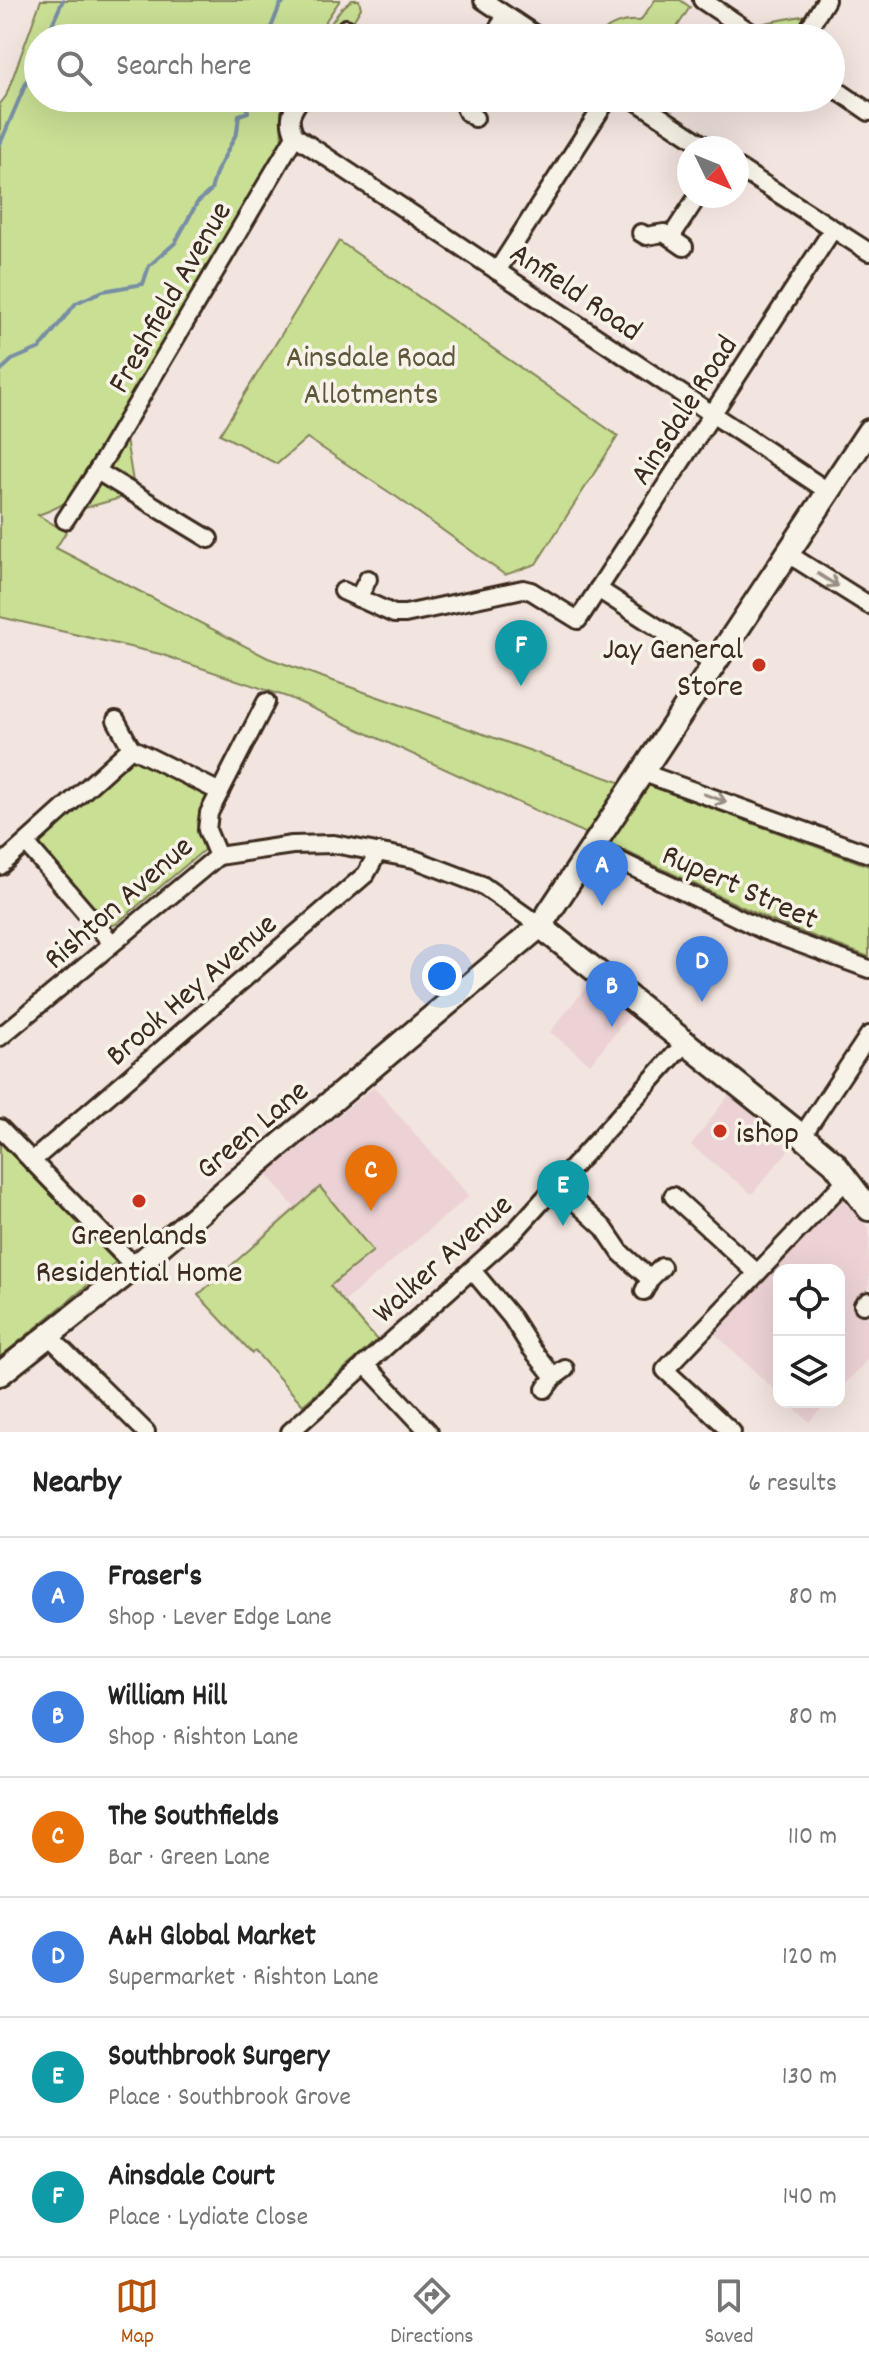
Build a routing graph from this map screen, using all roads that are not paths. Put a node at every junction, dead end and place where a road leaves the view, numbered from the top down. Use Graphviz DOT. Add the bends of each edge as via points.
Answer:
graph roads {
  1 [pos="483,0"];
  2 [pos="702,0"];
  3 [pos="826,0"];
  4 [pos="506,16"];
  5 [pos="501,24"];
  6 [pos="518,24"];
  7 [pos="738,24"];
  8 [pos="811,24"];
  9 [pos="845,96"];
  10 [pos="291,112"];
  11 [pos="467,112"];
  12 [pos="598,112"];
  13 [pos="652,112"];
  14 [pos="869,112"];
  15 [pos="475,118"];
  16 [pos="295,136"];
  17 [pos="689,136"];
  18 [pos="749,175"];
  19 [pos="693,208"];
  20 [pos="833,229"];
  21 [pos="641,233"];
  22 [pos="869,252"];
  23 [pos="497,271"];
  24 [pos="712,414"];
  25 [pos="866,442"];
  26 [pos="97,471"];
  27 [pos="829,492"];
  28 [pos="65,520"];
  29 [pos="209,539"];
  30 [pos="788,554"];
  31 [pos="368,579"];
  32 [pos="598,589"];
  33 [pos="869,605"];
  34 [pos="714,664"];
  35 [pos="266,702"];
  36 [pos="116,720"];
  37 [pos="131,748"];
  38 [pos="638,777"];
  39 [pos="220,792"];
  40 [pos="595,841"];
  41 [pos="26,843"];
  42 [pos="378,852"];
  43 [pos="869,854"];
  44 [pos="218,856"];
  45 [pos="0,866"];
  46 [pos="540,926"];
  47 [pos="111,942"];
  48 [pos="869,969"];
  49 [pos="869,1035"];
  50 [pos="0,1037"];
  51 [pos="685,1043"];
  52 [pos="0,1128"];
  53 [pos="802,1136"];
  54 [pos="32,1161"];
  55 [pos="847,1179"];
  56 [pos="558,1186"];
  57 [pos="673,1196"];
  58 [pos="869,1209"];
  59 [pos="135,1267"];
  60 [pos="472,1270"];
  61 [pos="757,1273"];
  62 [pos="652,1279"];
  63 [pos="49,1336"];
  64 [pos="365,1364"];
  65 [pos="0,1374"];
  66 [pos="554,1378"];
  67 [pos="146,1432"];
  68 [pos="290,1432"];
  69 [pos="429,1432"];
  70 [pos="732,1432"];
  1 -- 4 [label="street"];
  2 -- 7 [label="street"];
  3 -- 8 [label="street"];
  4 -- 5 [label="street"];
  4 -- 6 [label="street"];
  9 -- 14 [label="street"];
  10 -- 16 [label="street, Freshfield Avenue"];
  11 -- 15 [label="street"];
  12 -- 23 [label="street"];
  13 -- 17 [label="street"];
  16 -- 23 [label="street, Anfield Road"];
  16 -- 26 [label="street, Freshfield Avenue"];
  18 -- 20 [label="street"];
  19 -- 21 [label="street" via="678,242 664,233"];
  20 -- 22 [label="street"];
  20 -- 24 [label="street, Ainsdale Road"];
  23 -- 24 [label="street, Anfield Road"];
  24 -- 27 [label="street, Anfield Road"];
  24 -- 32 [label="street, Ainsdale Road"];
  25 -- 27 [label="street, Green Lane"];
  26 -- 28 [label="street, Freshfield Avenue"];
  26 -- 29 [label="street"];
  27 -- 30 [label="street, Green Lane"];
  30 -- 33 [label="street, one-way"];
  30 -- 34 [label="street, Green Lane"];
  31 -- 32 [label="street, Ainsdale Road" via="351,595 394,614 523,589 578,620"];
  32 -- 34 [label="street"];
  34 -- 38 [label="street, Green Lane"];
  35 -- 39 [label="street, Rishton Avenue"];
  36 -- 37 [label="street"];
  37 -- 39 [label="street"];
  37 -- 41 [label="street"];
  38 -- 40 [label="street, Green Lane"];
  38 -- 43 [label="street, one-way"];
  39 -- 44 [label="street, Rishton Avenue" via="207,821"];
  40 -- 46 [label="street, Green Lane"];
  40 -- 48 [label="street, Rupert Street" via="765,931"];
  41 -- 45 [label="street"];
  41 -- 47 [label="street"];
  42 -- 44 [label="street" via="334,844 292,845"];
  42 -- 46 [label="street" via="414,859 482,885"];
  42 -- 54 [label="street, Brook Hey Avenue" via="366,874"];
  44 -- 47 [label="street, Rishton Avenue"];
  46 -- 51 [label="street"];
  46 -- 59 [label="street, Green Lane"];
  47 -- 50 [label="street, Rishton Avenue"];
  49 -- 53 [label="street"];
  51 -- 53 [label="street"];
  51 -- 56 [label="street, Walker Avenue"];
  52 -- 54 [label="street"];
  53 -- 55 [label="street"];
  54 -- 59 [label="street"];
  55 -- 58 [label="street"];
  55 -- 61 [label="street"];
  56 -- 60 [label="street, Walker Avenue"];
  56 -- 62 [label="street"];
  57 -- 61 [label="street"];
  59 -- 63 [label="street, Green Lane"];
  60 -- 64 [label="street, Walker Avenue"];
  60 -- 66 [label="street"];
  61 -- 70 [label="street" via="665,1370"];
  63 -- 65 [label="street, Green Lane"];
  63 -- 67 [label="street"];
  64 -- 68 [label="street, Walker Avenue"];
  64 -- 69 [label="street"];
}
